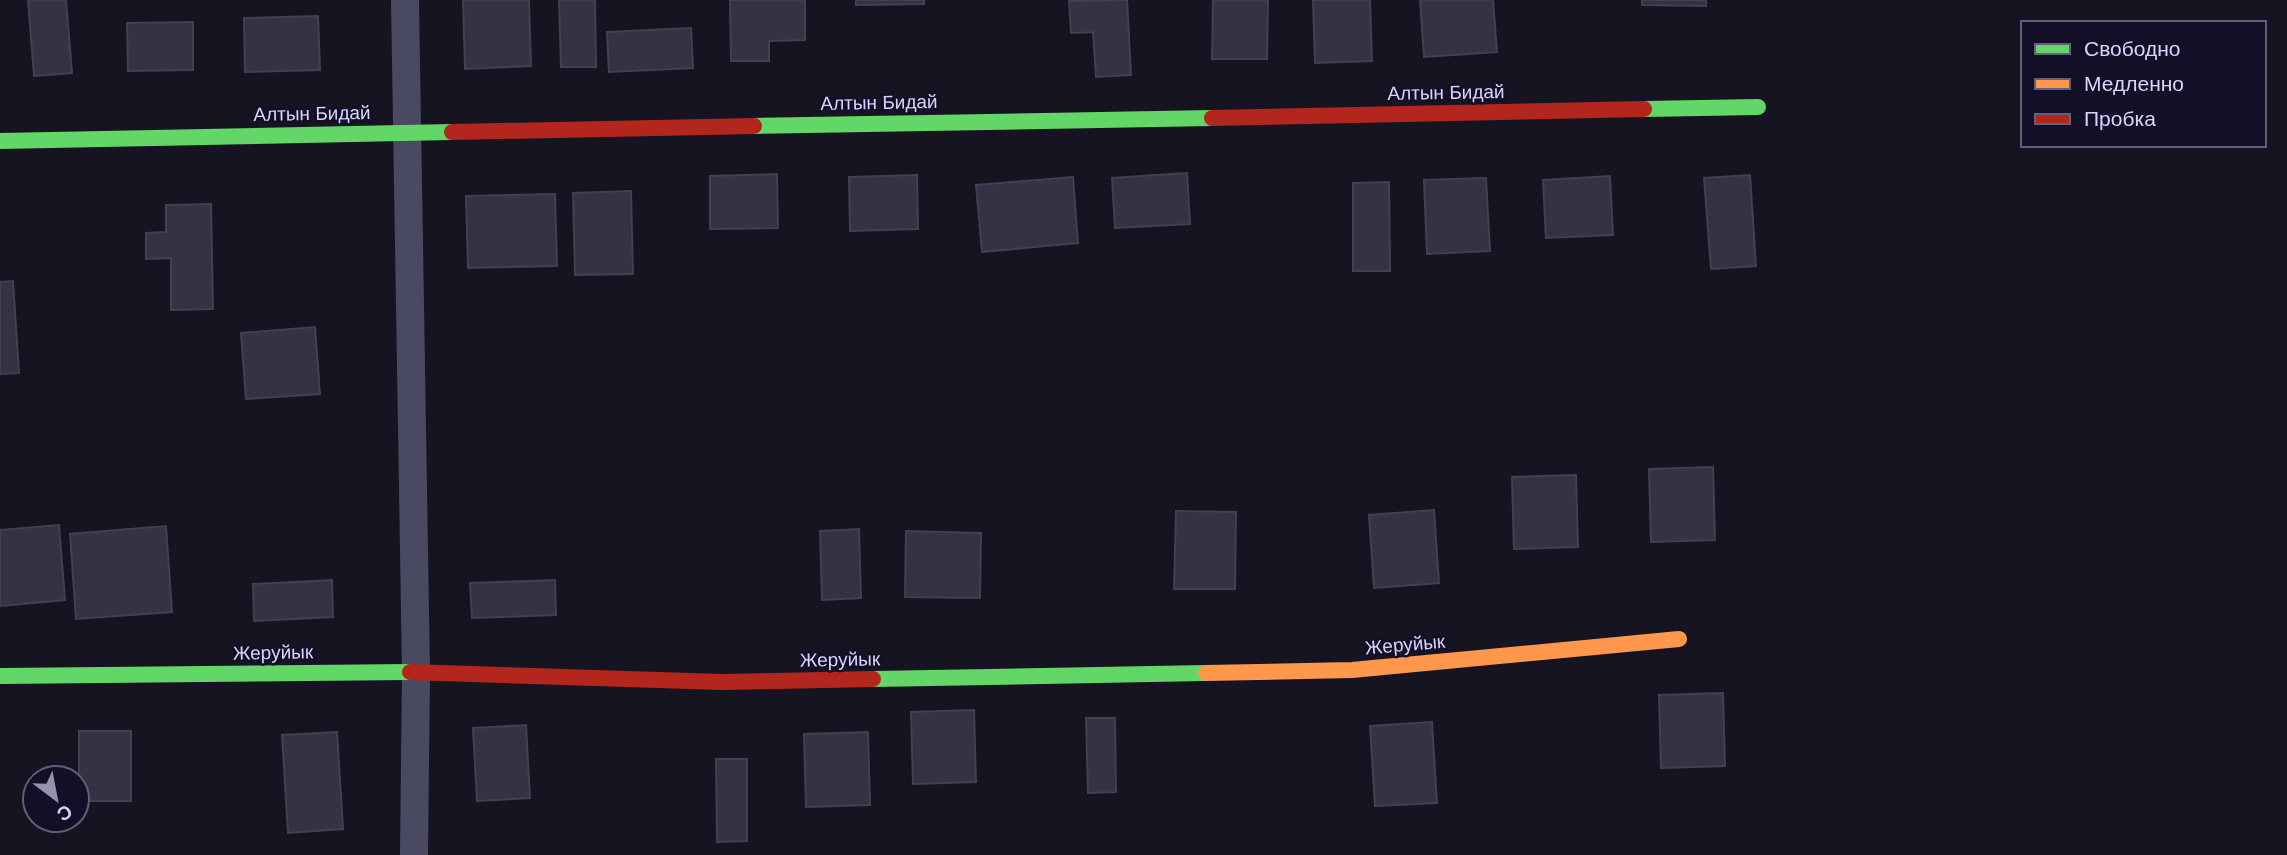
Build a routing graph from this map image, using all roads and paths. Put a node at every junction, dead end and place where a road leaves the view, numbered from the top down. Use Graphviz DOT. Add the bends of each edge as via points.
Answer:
graph roads {
  1 [pos="405,0"];
  2 [pos="1758,107"];
  3 [pos="408,132"];
  4 [pos="0,141"];
  5 [pos="1679,639"];
  6 [pos="416,672"];
  7 [pos="0,676"];
  8 [pos="414,855"];
  1 -- 3 [label="street"];
  2 -- 3 [label="street, Алтын Бидай"];
  3 -- 4 [label="street, Алтын Бидай"];
  3 -- 6 [label="street"];
  5 -- 6 [label="street, Жеруйык" via="1352,670 722,682"];
  6 -- 7 [label="street, Жеруйык"];
  6 -- 8 [label="street"];
}
